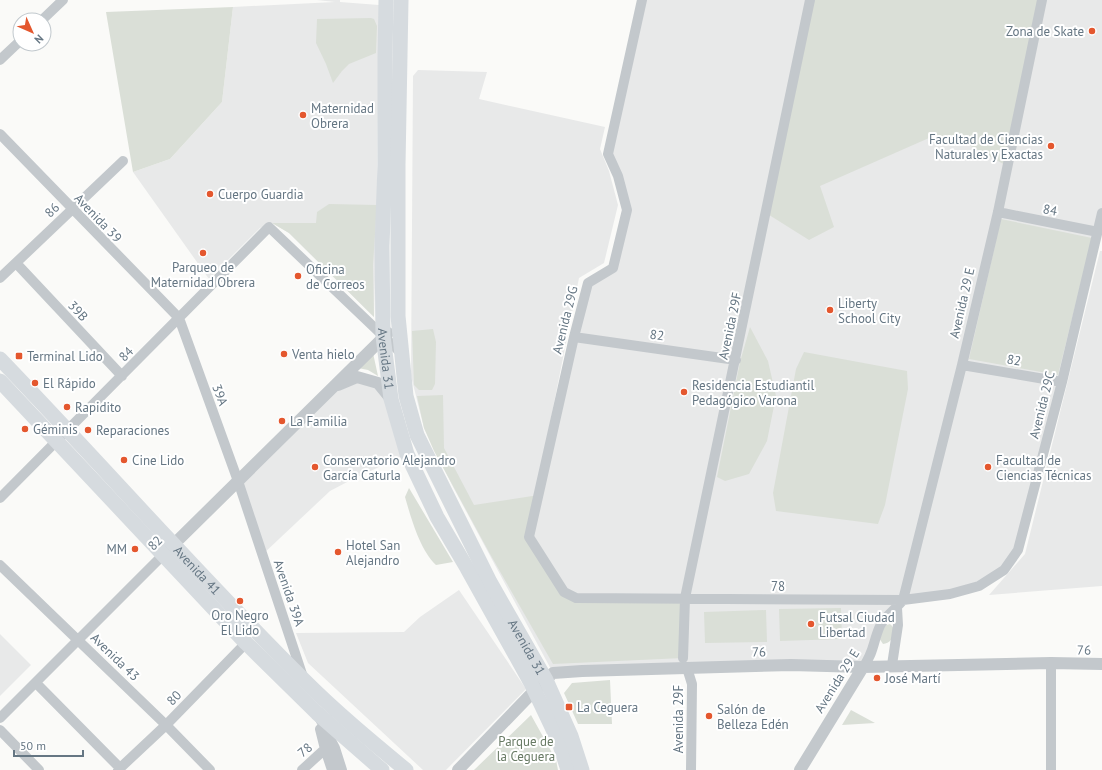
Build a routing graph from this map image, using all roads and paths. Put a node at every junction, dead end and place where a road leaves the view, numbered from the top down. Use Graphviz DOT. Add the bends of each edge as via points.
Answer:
graph roads {
  1 [pos="63,0"];
  2 [pos="386,0"];
  3 [pos="401,0"];
  4 [pos="642,0"];
  5 [pos="810,0"];
  6 [pos="1042,0"];
  7 [pos="50,12"];
  8 [pos="12,49"];
  9 [pos="0,60"];
  10 [pos="0,134"];
  11 [pos="123,161"];
  12 [pos="72,209"];
  13 [pos="998,212"];
  14 [pos="1102,213"];
  15 [pos="1098,232"];
  16 [pos="16,263"];
  17 [pos="0,278"];
  18 [pos="179,318"];
  19 [pos="398,325"];
  20 [pos="383,336"];
  21 [pos="574,337"];
  22 [pos="401,353"];
  23 [pos="0,359"];
  24 [pos="736,360"];
  25 [pos="962,365"];
  26 [pos="122,376"];
  27 [pos="0,382"];
  28 [pos="1062,382"];
  29 [pos="331,388"];
  30 [pos="391,399"];
  31 [pos="68,431"];
  32 [pos="57,442"];
  33 [pos="238,481"];
  34 [pos="0,498"];
  35 [pos="169,549"];
  36 [pos="0,565"];
  37 [pos="979,586"];
  38 [pos="576,598"];
  39 [pos="685,598"];
  40 [pos="900,604"];
  41 [pos="79,641"];
  42 [pos="246,642"];
  43 [pos="685,663"];
  44 [pos="1051,663"];
  45 [pos="1102,664"];
  46 [pos="892,665"];
  47 [pos="863,667"];
  48 [pos="546,680"];
  49 [pos="304,681"];
  50 [pos="36,683"];
  51 [pos="532,687"];
  52 [pos="317,713"];
  53 [pos="0,718"];
  54 [pos="166,725"];
  55 [pos="0,730"];
  56 [pos="325,750"];
  57 [pos="119,769"];
  58 [pos="39,770"];
  59 [pos="210,770"];
  60 [pos="302,770"];
  61 [pos="332,770"];
  62 [pos="342,770"];
  63 [pos="382,770"];
  64 [pos="406,770"];
  65 [pos="458,770"];
  66 [pos="568,770"];
  67 [pos="582,770"];
  68 [pos="691,770"];
  69 [pos="800,770"];
  70 [pos="1051,770"];
  1 -- 7 [label="street"];
  2 -- 20 [label="main road, Avenida 31"];
  3 -- 19 [label="main road, Avenida 31"];
  4 -- 21 [label="street, Avenida 29G" via="608,154 618,176 627,210 613,268 588,283"];
  5 -- 24 [label="street, Avenida 29F"];
  6 -- 13 [label="street, Avenida 29 E"];
  8 -- 9 [label="street"];
  10 -- 12 [label="street, Avenida 39"];
  11 -- 12 [label="street, 86"];
  12 -- 16 [label="street, 86"];
  12 -- 18 [label="street, Avenida 39"];
  13 -- 15 [label="street, 84"];
  13 -- 25 [label="street, Avenida 29 E"];
  14 -- 15 [label="street, Avenida 29C"];
  15 -- 28 [label="street, Avenida 29C"];
  16 -- 17 [label="street, 86"];
  16 -- 26 [label="street, 39B"];
  18 -- 20 [label="street, 84" via="269,227"];
  18 -- 26 [label="street, 84"];
  18 -- 33 [label="street, 39A"];
  19 -- 20 [label="street, 82"];
  19 -- 22 [label="main road, Avenida 31"];
  20 -- 22 [label="street"];
  20 -- 29 [label="street, 82"];
  20 -- 30 [label="main road, Avenida 31"];
  21 -- 24 [label="street, 82"];
  21 -- 38 [label="street, Avenida 29G" via="529,537 564,592"];
  22 -- 48 [label="main road, Avenida 31" via="406,396 417,435 490,582"];
  23 -- 31 [label="main road, Avenida 41"];
  24 -- 39 [label="street, Avenida 29F"];
  25 -- 28 [label="street, 82"];
  25 -- 40 [label="street, Avenida 29 E"];
  26 -- 31 [label="street, 84"];
  27 -- 32 [label="main road, Avenida 41"];
  28 -- 37 [label="street, Avenida 29C" via="1018,550 1004,570"];
  29 -- 30 [label="street, 82" via="358,377 378,383"];
  29 -- 33 [label="street, 82"];
  30 -- 51 [label="main road, Avenida 31" via="407,454 437,517"];
  31 -- 32 [label="street, 84"];
  31 -- 35 [label="main road, Avenida 41"];
  32 -- 34 [label="street, 84"];
  32 -- 35 [label="main road, Avenida 41"];
  33 -- 35 [label="street, 82"];
  33 -- 49 [label="street, Avenida 39A"];
  35 -- 41 [label="street, 82"];
  35 -- 42 [label="main road, Avenida 41"];
  35 -- 49 [label="main road, Avenida 41"];
  36 -- 41 [label="street, Avenida 43"];
  37 -- 40 [label="street, 78"];
  38 -- 39 [label="street, 78"];
  39 -- 40 [label="street, 78"];
  39 -- 43 [label="street, Avenida 29F"];
  40 -- 46 [label="street, Avenida 29 E"];
  40 -- 47 [label="street, Avenida 29 E" via="880,624 869,658"];
  41 -- 50 [label="street, 82"];
  41 -- 54 [label="street, Avenida 43"];
  42 -- 52 [label="main road, Avenida 41"];
  42 -- 54 [label="street, 80"];
  43 -- 47 [label="street, 76"];
  43 -- 48 [label="street, 76" via="553,673"];
  43 -- 68 [label="street, Avenida 29F" via="692,684"];
  44 -- 45 [label="street, 76"];
  44 -- 46 [label="street, 76"];
  44 -- 70 [label="street"];
  46 -- 47 [label="street, 76"];
  47 -- 69 [label="street, Avenida 29 E"];
  48 -- 51 [label="street, 76"];
  48 -- 67 [label="main road, Avenida 31" via="571,736"];
  49 -- 52 [label="street, Avenida 39A"];
  49 -- 64 [label="main road, Avenida 41"];
  50 -- 53 [label="street, 82"];
  50 -- 57 [label="street"];
  51 -- 65 [label="street, 76"];
  51 -- 66 [label="main road, Avenida 31"];
  52 -- 56 [label="street, Avenida 39A"];
  52 -- 62 [label="street, Avenida 39A"];
  52 -- 63 [label="main road, Avenida 41"];
  54 -- 57 [label="street, 80"];
  54 -- 59 [label="street, Avenida 43"];
  55 -- 58 [label="street"];
  56 -- 60 [label="street, 78"];
  56 -- 61 [label="street, Avenida 39A"];
}
